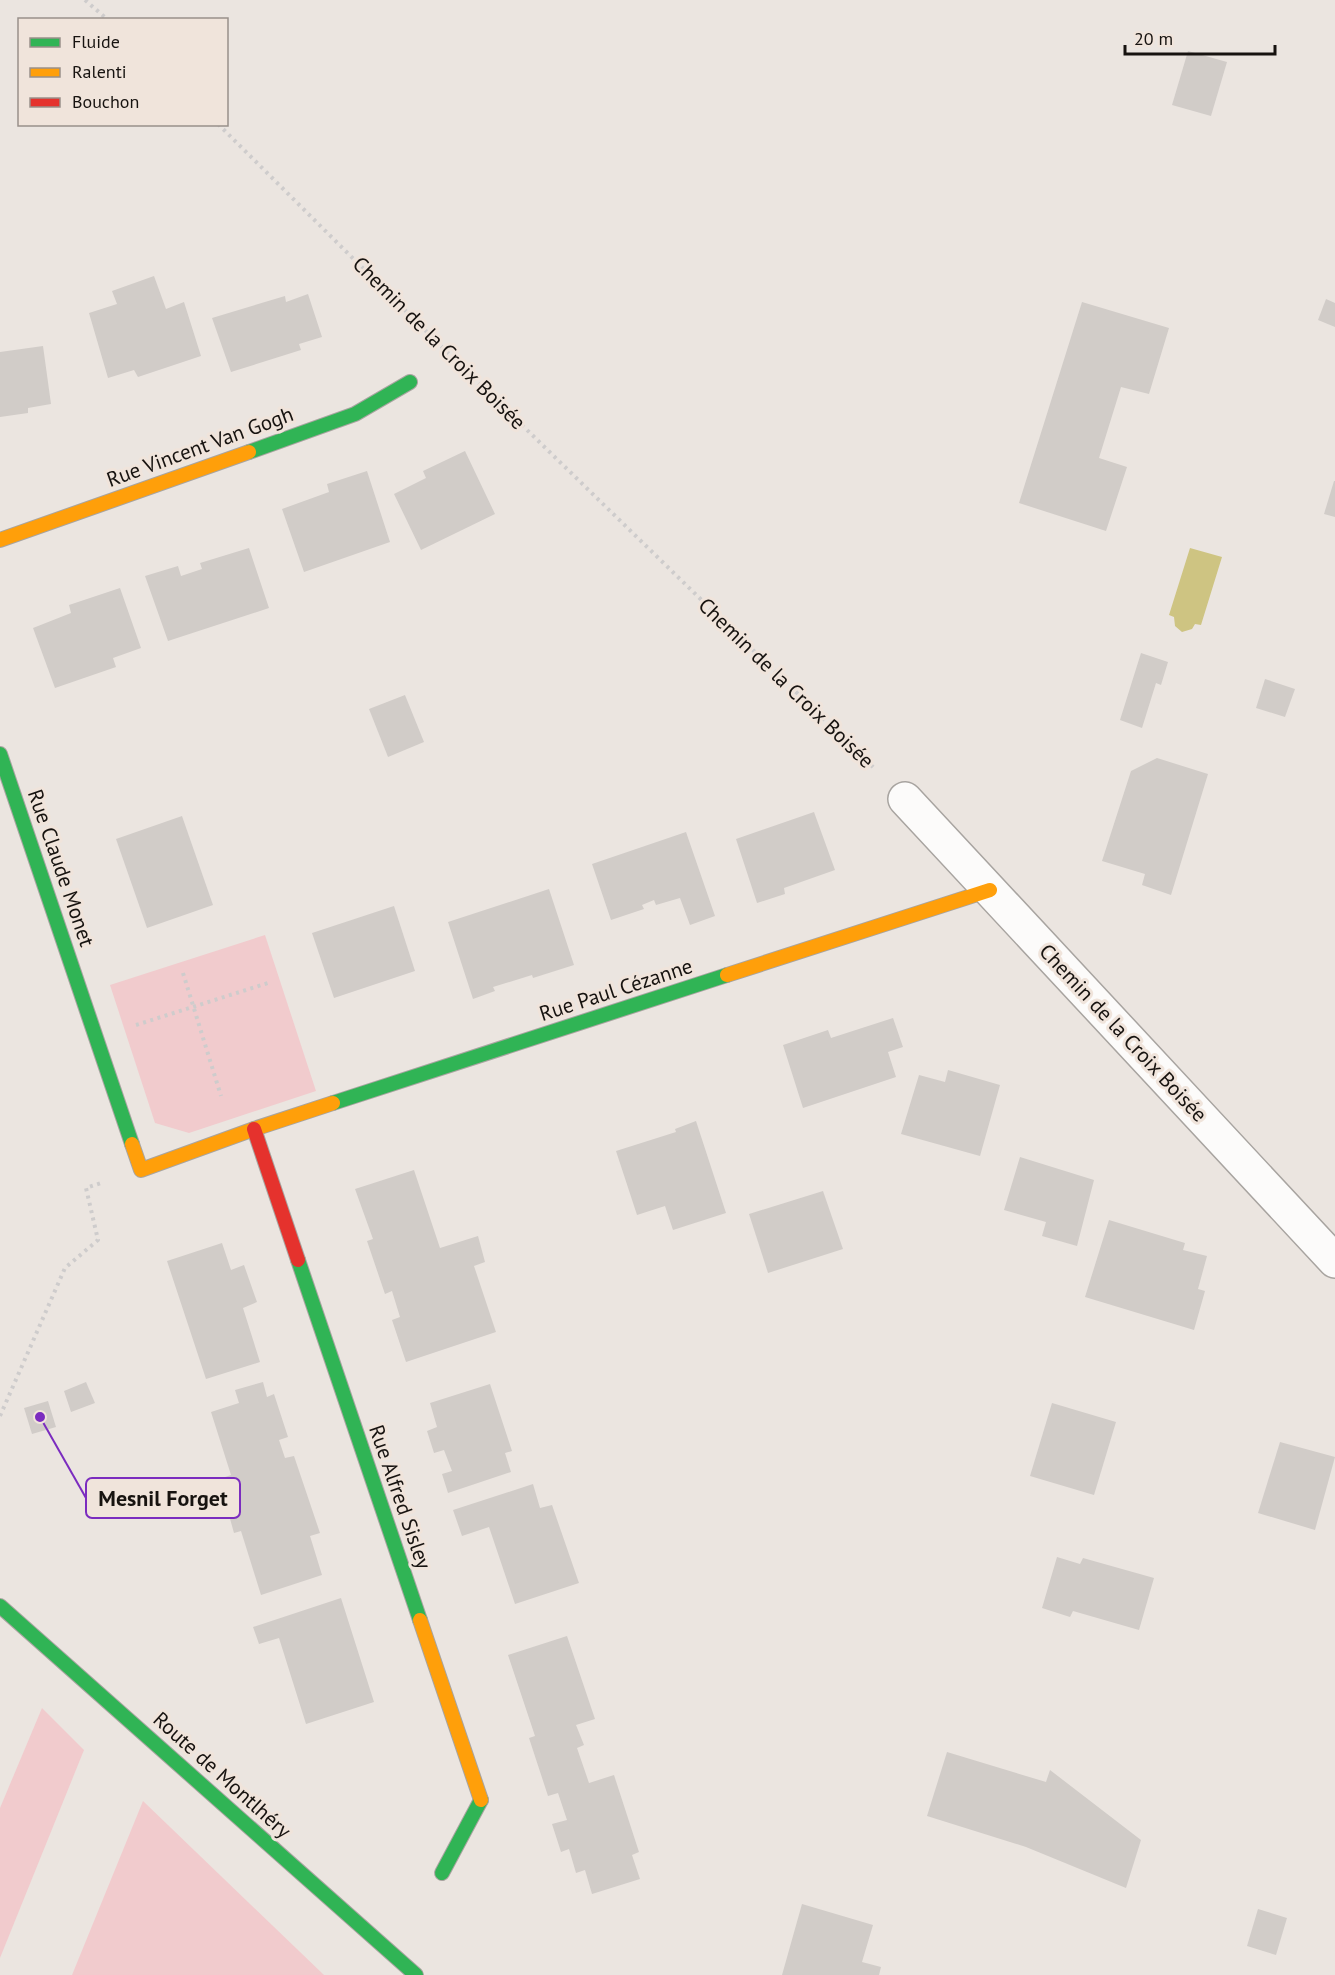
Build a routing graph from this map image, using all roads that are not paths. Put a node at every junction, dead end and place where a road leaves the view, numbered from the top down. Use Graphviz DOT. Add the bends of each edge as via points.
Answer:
graph roads {
  1 [pos="410,382"];
  2 [pos="0,540"];
  3 [pos="0,754"];
  4 [pos="905,799"];
  5 [pos="990,890"];
  6 [pos="254,1129"];
  7 [pos="141,1170"];
  8 [pos="1335,1261"];
  9 [pos="0,1606"];
  10 [pos="442,1873"];
  11 [pos="416,1975"];
  1 -- 2 [label="street, Rue Vincent Van Gogh" via="356,414"];
  3 -- 7 [label="street, Rue Claude Monet"];
  4 -- 5 [label="street, Chemin de la Croix Boisée"];
  5 -- 6 [label="street, Rue Paul Cézanne"];
  5 -- 8 [label="street, Chemin de la Croix Boisée"];
  6 -- 7 [label="street, Rue Paul Cézanne"];
  6 -- 10 [label="street, Rue Alfred Sisley" via="482,1800"];
  9 -- 11 [label="street, Route de Montlhéry"];
}
